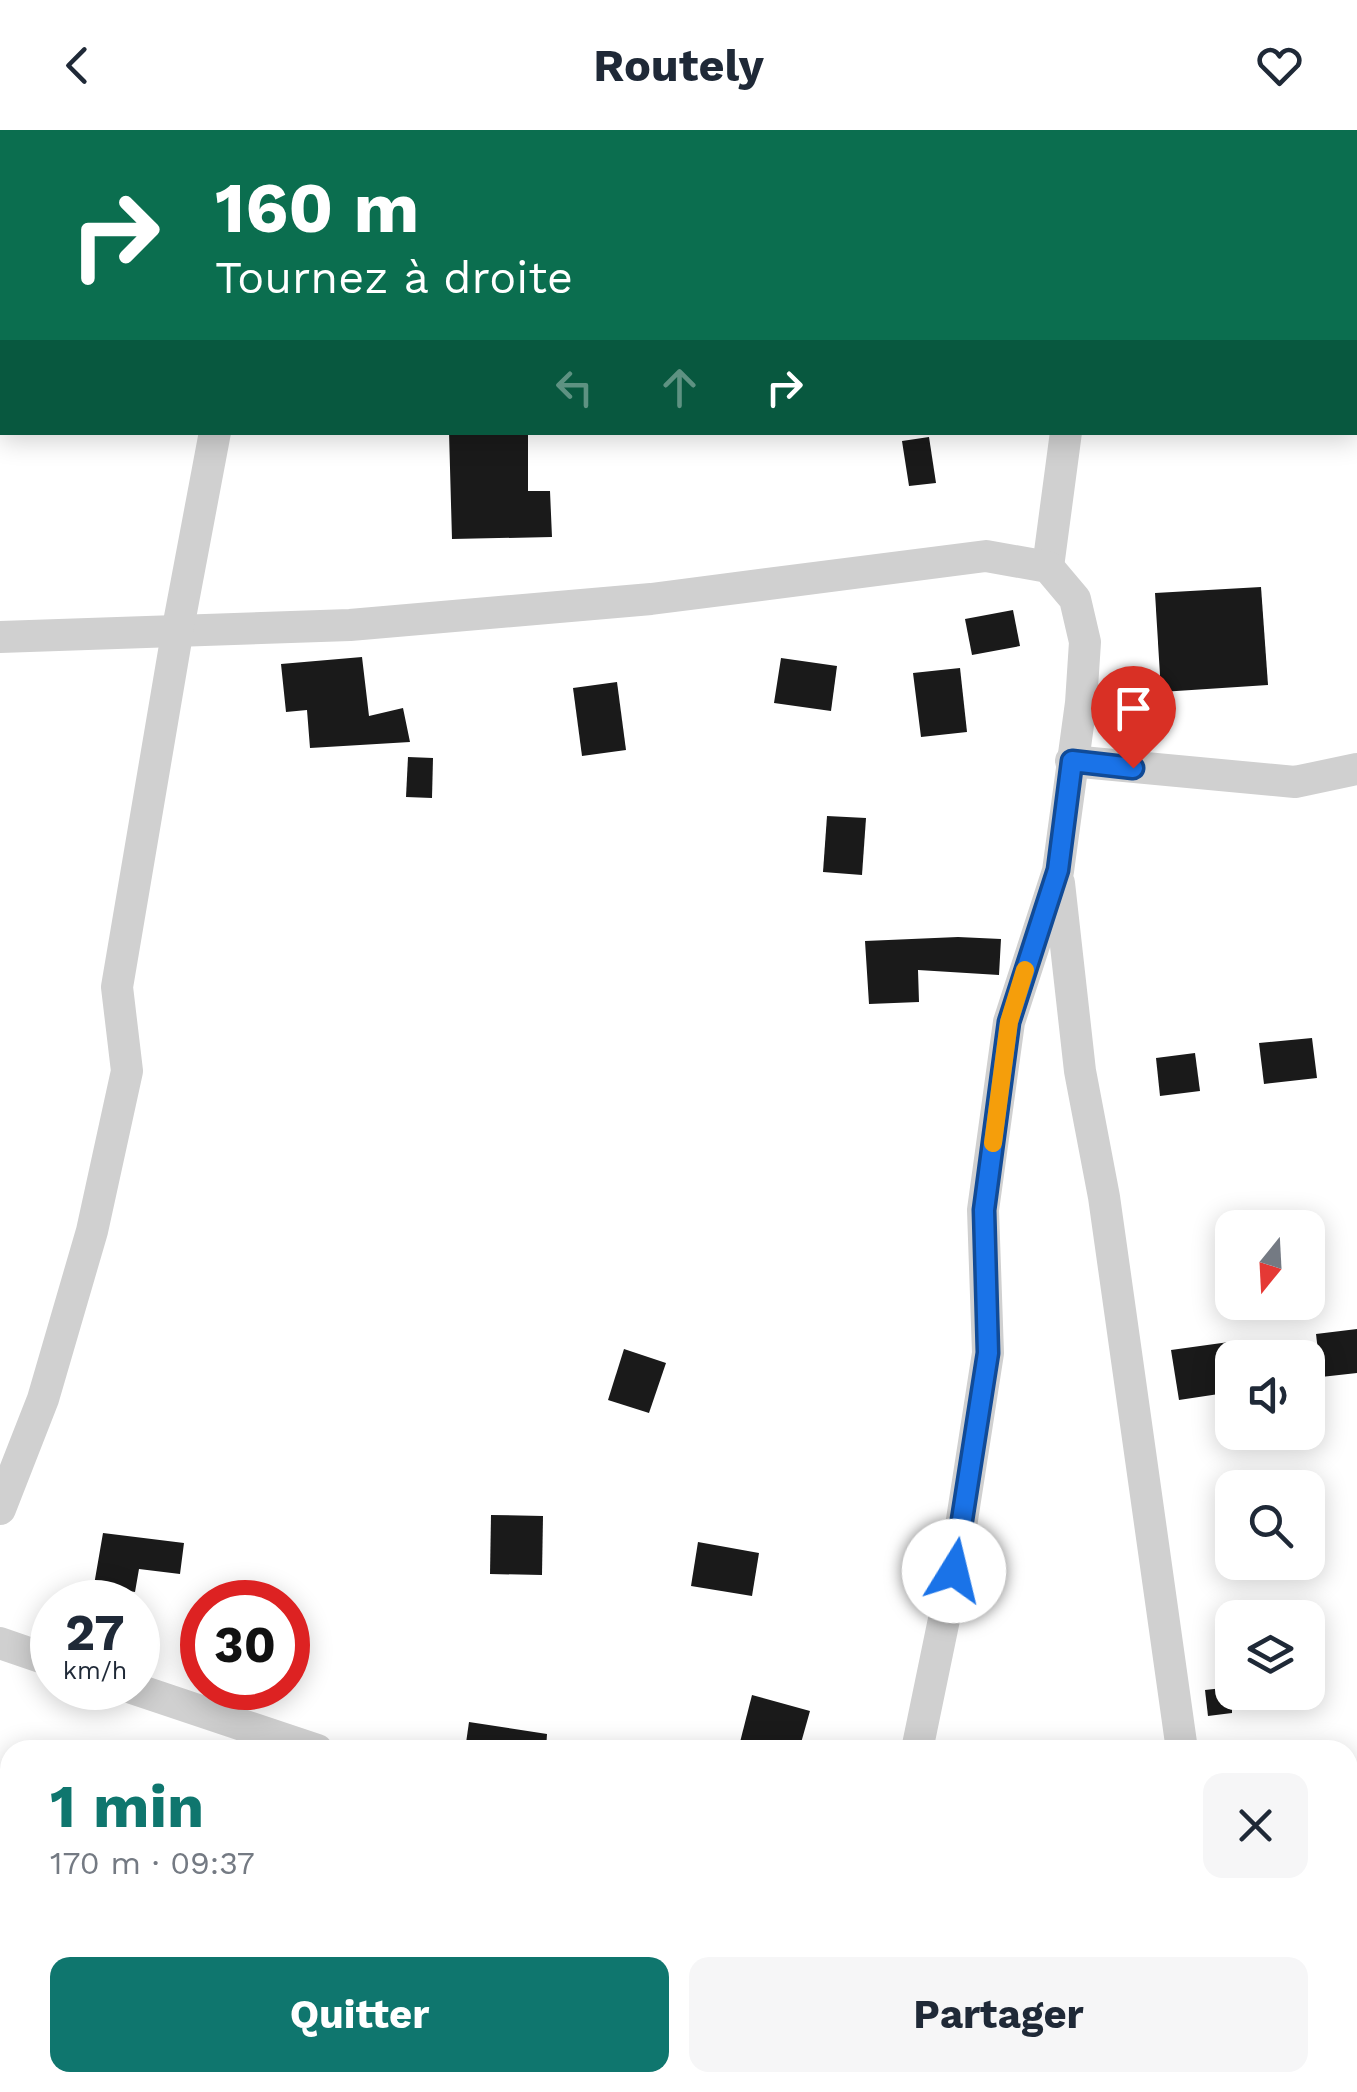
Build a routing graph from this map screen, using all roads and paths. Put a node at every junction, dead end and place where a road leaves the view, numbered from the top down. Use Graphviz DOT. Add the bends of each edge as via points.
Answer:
graph roads {
  1 [pos="215,435"];
  2 [pos="1066,435"];
  3 [pos="1048,567"];
  4 [pos="178,628"];
  5 [pos="0,637"];
  6 [pos="1072,761"];
  7 [pos="1357,769"];
  8 [pos="1058,870"];
  9 [pos="0,1509"];
  10 [pos="0,1643"];
  11 [pos="30,1653"];
  12 [pos="160,1697"];
  13 [pos="287,1740"];
  14 [pos="919,1740"];
  15 [pos="1181,1740"];
  1 -- 4 [label="street"];
  2 -- 3 [label="street"];
  3 -- 4 [label="street" via="986,556 652,599 350,625"];
  3 -- 6 [label="street" via="1075,600 1085,642"];
  4 -- 5 [label="street"];
  4 -- 9 [label="street" via="117,987 128,1056 122,1098 92,1232 43,1399"];
  6 -- 7 [label="street" via="1296,782"];
  6 -- 8 [label="street"];
  8 -- 14 [label="street" via="1009,1022 984,1210 988,1353"];
  8 -- 15 [label="street" via="1080,1070"];
  10 -- 11 [label="street"];
  12 -- 13 [label="street"];
}
